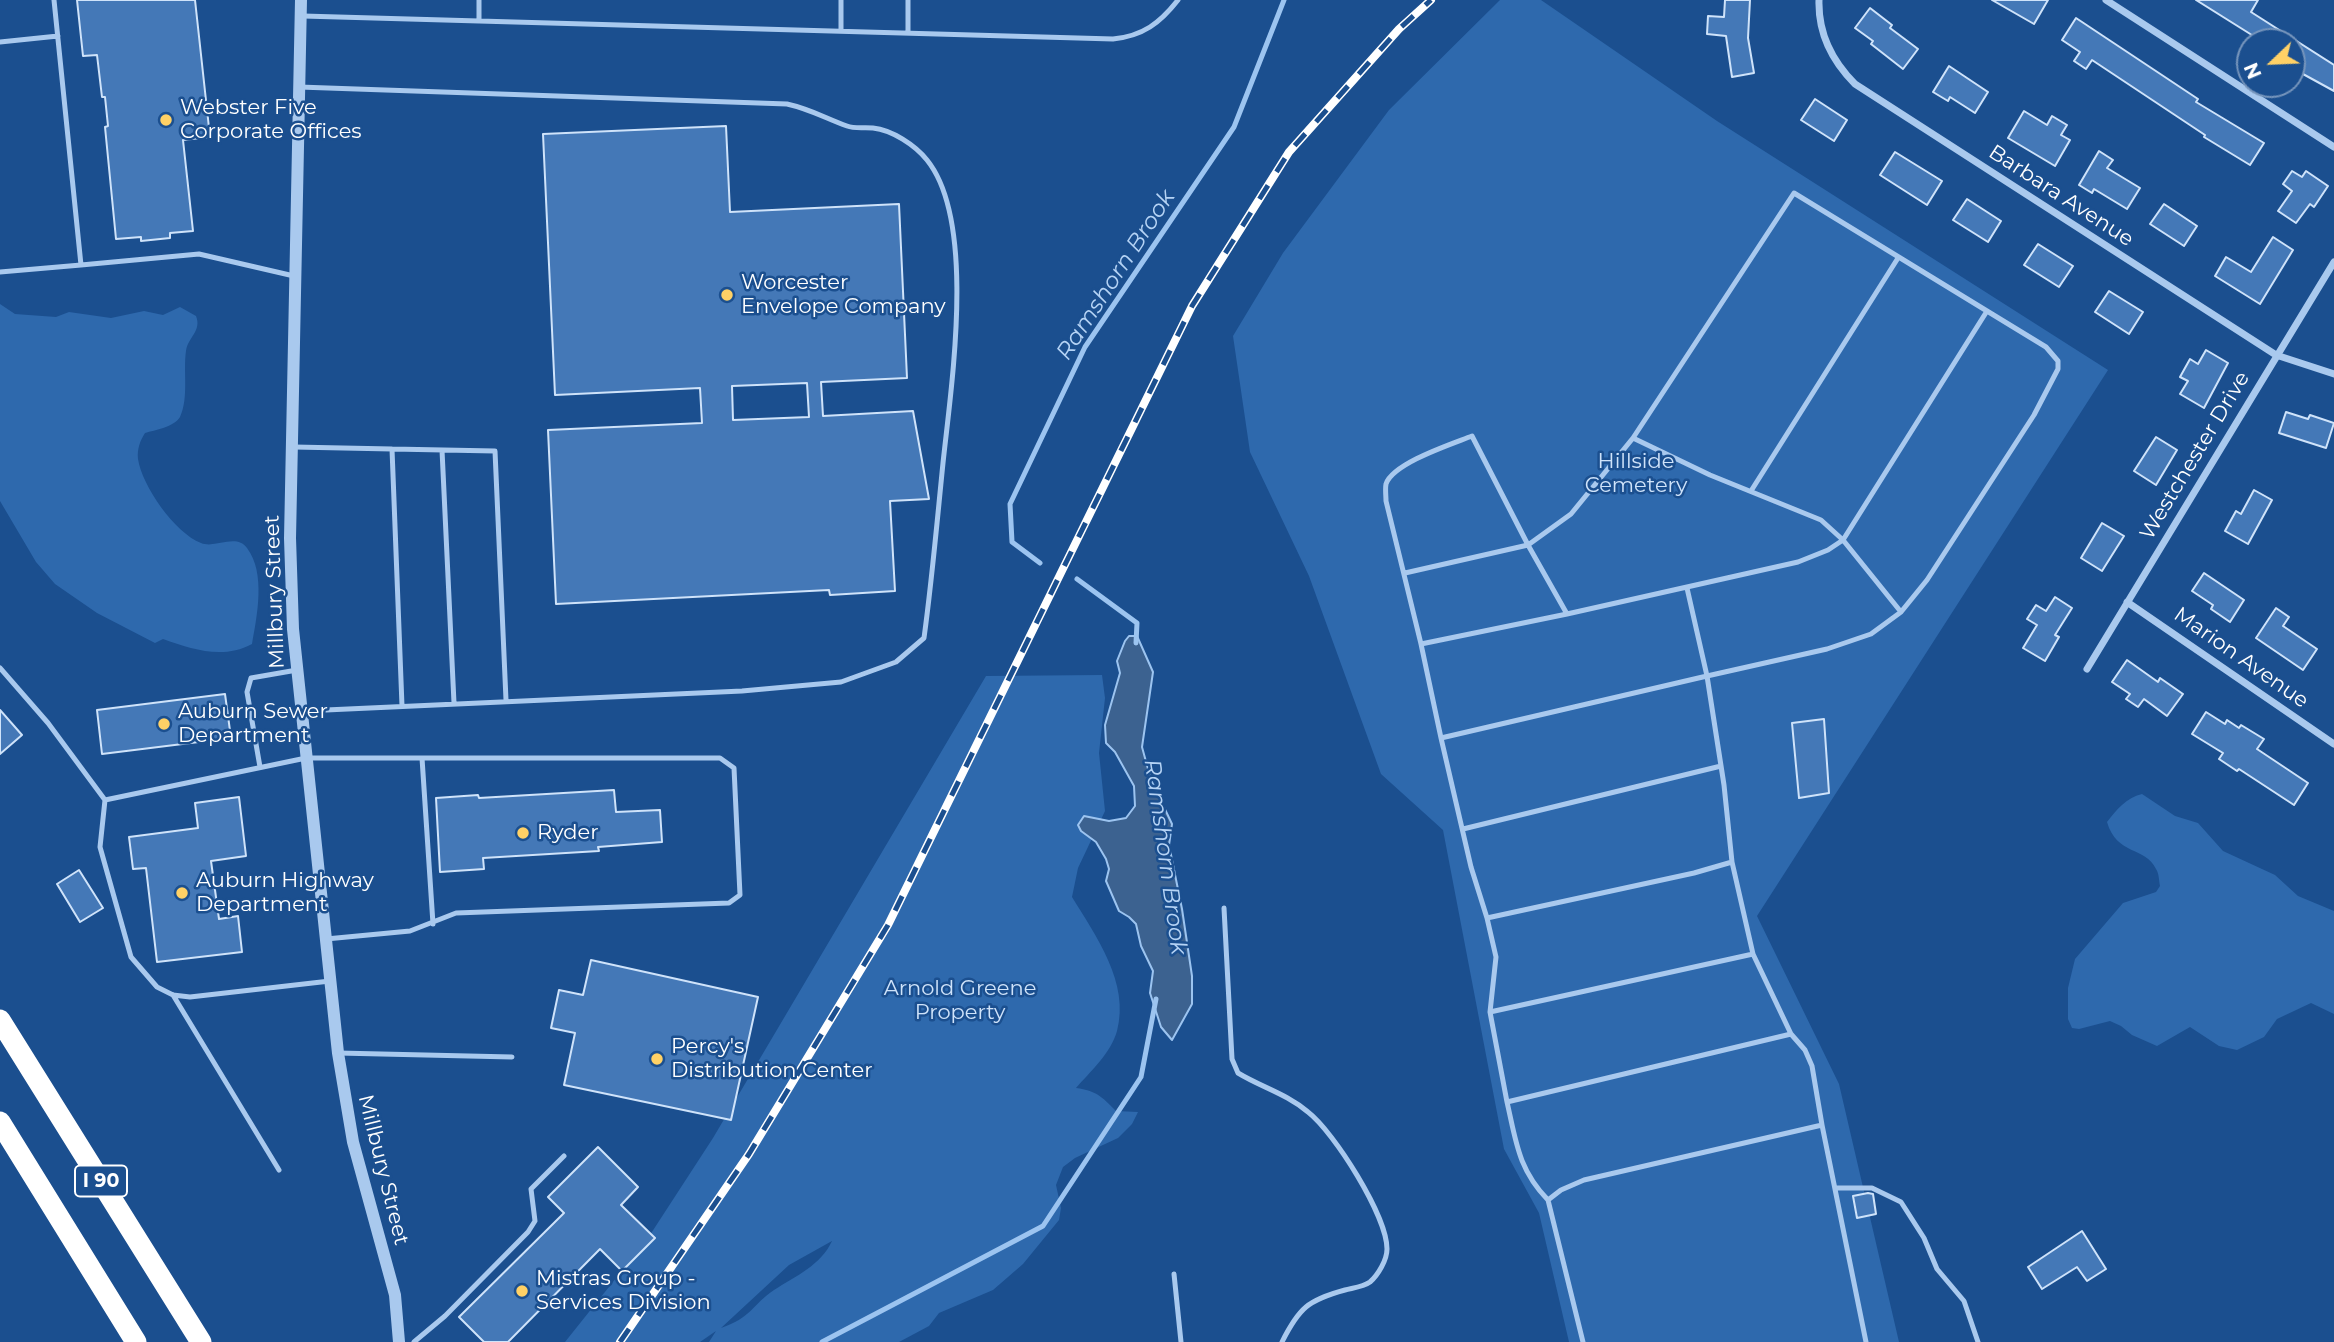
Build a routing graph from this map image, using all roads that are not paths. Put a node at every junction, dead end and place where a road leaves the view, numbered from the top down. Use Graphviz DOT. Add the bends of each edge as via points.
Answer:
graph roads {
  1 [pos="54,0"];
  2 [pos="301,0"];
  3 [pos="479,0"];
  4 [pos="841,0"];
  5 [pos="908,0"];
  6 [pos="1178,0"];
  7 [pos="1819,0"];
  8 [pos="2106,0"];
  9 [pos="300,16"];
  10 [pos="479,21"];
  11 [pos="841,31"];
  12 [pos="908,33"];
  13 [pos="58,36"];
  14 [pos="0,42"];
  15 [pos="299,87"];
  16 [pos="2334,147"];
  17 [pos="1898,258"];
  18 [pos="2334,262"];
  19 [pos="82,264"];
  20 [pos="0,272"];
  21 [pos="294,276"];
  22 [pos="1987,311"];
  23 [pos="2276,355"];
  24 [pos="2334,374"];
  25 [pos="1633,438"];
  26 [pos="291,447"];
  27 [pos="392,449"];
  28 [pos="442,450"];
  29 [pos="1751,491"];
  30 [pos="1843,540"];
  31 [pos="1528,545"];
  32 [pos="1405,573"];
  33 [pos="1687,588"];
  34 [pos="2127,602"];
  35 [pos="1901,612"];
  36 [pos="1567,614"];
  37 [pos="1421,645"];
  38 [pos="0,668"];
  39 [pos="2087,669"];
  40 [pos="297,670"];
  41 [pos="1707,676"];
  42 [pos="506,700"];
  43 [pos="454,703"];
  44 [pos="402,706"];
  45 [pos="301,711"];
  46 [pos="1441,738"];
  47 [pos="2334,744"];
  48 [pos="306,758"];
  49 [pos="422,758"];
  50 [pos="1721,766"];
  51 [pos="260,767"];
  52 [pos="105,800"];
  53 [pos="1463,829"];
  54 [pos="1732,862"];
  55 [pos="1224,908"];
  56 [pos="1487,918"];
  57 [pos="433,924"];
  58 [pos="326,939"];
  59 [pos="1753,954"];
  60 [pos="331,981"];
  61 [pos="173,995"];
  62 [pos="1490,1012"];
  63 [pos="0,1020"];
  64 [pos="1791,1034"];
  65 [pos="338,1053"];
  66 [pos="512,1057"];
  67 [pos="1507,1102"];
  68 [pos="0,1122"];
  69 [pos="1822,1125"];
  70 [pos="564,1156"];
  71 [pos="279,1170"];
  72 [pos="1835,1188"];
  73 [pos="1548,1200"];
  74 [pos="1174,1274"];
  75 [pos="136,1342"];
  76 [pos="201,1342"];
  77 [pos="399,1342"];
  78 [pos="414,1342"];
  79 [pos="1181,1342"];
  80 [pos="1282,1342"];
  81 [pos="1583,1342"];
  82 [pos="1866,1342"];
  83 [pos="1978,1342"];
  1 -- 13 [label="lane"];
  2 -- 9 [label="street, Millbury Street"];
  3 -- 10 [label="lane"];
  4 -- 11 [label="lane"];
  5 -- 12 [label="lane"];
  6 -- 12 [label="lane" via="1155,25 1119,38"];
  7 -- 23 [label="street, Barbara Avenue" via="1824,39 1855,84"];
  8 -- 16 [label="street"];
  9 -- 10 [label="lane"];
  9 -- 15 [label="street, Millbury Street"];
  10 -- 11 [label="lane"];
  11 -- 12 [label="lane"];
  13 -- 14 [label="lane"];
  13 -- 19 [label="lane"];
  15 -- 21 [label="street, Millbury Street"];
  15 -- 42 [label="lane" via="787,104 811,109 850,127 875,128 904,139 927,160 943,190 952,227 956,327 924,638 896,662 841,682 742,691"];
  17 -- 22 [label="lane"];
  17 -- 25 [label="lane" via="1794,193"];
  17 -- 29 [label="lane"];
  18 -- 23 [label="street, Westchester Drive"];
  19 -- 20 [label="lane"];
  19 -- 21 [label="lane" via="200,254"];
  21 -- 26 [label="street, Millbury Street"];
  22 -- 30 [label="lane"];
  22 -- 35 [label="lane" via="2046,347 2058,360 2058,369 2034,415 1927,580"];
  23 -- 24 [label="street, Barbara Avenue"];
  23 -- 34 [label="street, Westchester Drive"];
  25 -- 29 [label="lane"];
  25 -- 31 [label="lane" via="1571,514"];
  26 -- 27 [label="lane"];
  26 -- 40 [label="street, Millbury Street"];
  27 -- 28 [label="lane"];
  27 -- 44 [label="lane"];
  28 -- 42 [label="lane" via="495,451"];
  28 -- 43 [label="lane"];
  29 -- 30 [label="lane" via="1821,520"];
  30 -- 33 [label="lane" via="1798,562"];
  30 -- 35 [label="lane"];
  31 -- 32 [label="lane"];
  31 -- 32 [label="lane" via="1472,436 1395,471 1386,483 1386,501"];
  31 -- 36 [label="lane"];
  32 -- 37 [label="lane"];
  33 -- 36 [label="lane"];
  33 -- 41 [label="lane"];
  34 -- 39 [label="street, Westchester Drive"];
  34 -- 47 [label="street, Marion Avenue"];
  35 -- 41 [label="lane" via="1871,634 1827,649"];
  36 -- 37 [label="lane"];
  37 -- 46 [label="lane"];
  38 -- 52 [label="lane"];
  40 -- 45 [label="street, Millbury Street"];
  40 -- 51 [label="lane" via="251,678 247,692"];
  41 -- 46 [label="lane"];
  41 -- 50 [label="lane"];
  42 -- 43 [label="lane"];
  43 -- 44 [label="lane"];
  44 -- 45 [label="lane"];
  45 -- 48 [label="street, Millbury Street"];
  46 -- 53 [label="lane"];
  48 -- 49 [label="lane"];
  48 -- 51 [label="lane"];
  48 -- 58 [label="street, Millbury Street"];
  49 -- 57 [label="lane"];
  49 -- 57 [label="lane" via="720,758 734,768 740,895 729,903 456,913"];
  50 -- 53 [label="lane"];
  50 -- 54 [label="lane"];
  51 -- 52 [label="lane"];
  52 -- 61 [label="lane" via="100,847 131,957 157,987"];
  53 -- 56 [label="lane"];
  54 -- 56 [label="lane"];
  54 -- 59 [label="lane"];
  55 -- 80 [label="lane" via="1232,1059 1238,1073 1310,1112 1328,1133 1370,1198 1387,1251 1368,1284 1309,1303"];
  56 -- 62 [label="lane" via="1496,957"];
  57 -- 58 [label="lane" via="410,931"];
  58 -- 60 [label="street, Millbury Street"];
  59 -- 62 [label="lane"];
  59 -- 64 [label="lane"];
  60 -- 61 [label="lane"];
  60 -- 65 [label="street, Millbury Street"];
  61 -- 71 [label="lane"];
  62 -- 67 [label="lane"];
  63 -- 76 [label="highway, I 90"];
  64 -- 67 [label="lane"];
  64 -- 69 [label="lane" via="1812,1066"];
  65 -- 66 [label="lane"];
  65 -- 77 [label="street, Millbury Street" via="353,1142 395,1295"];
  67 -- 73 [label="lane" via="1524,1170"];
  68 -- 75 [label="highway, I 90"];
  69 -- 72 [label="lane"];
  69 -- 73 [label="lane" via="1584,1180"];
  70 -- 78 [label="lane" via="531,1189 535,1221 528,1232 445,1317"];
  72 -- 82 [label="lane"];
  72 -- 83 [label="lane" via="1872,1188 1901,1202 1937,1269 1964,1301"];
  73 -- 81 [label="lane"];
  74 -- 79 [label="lane"];
}
